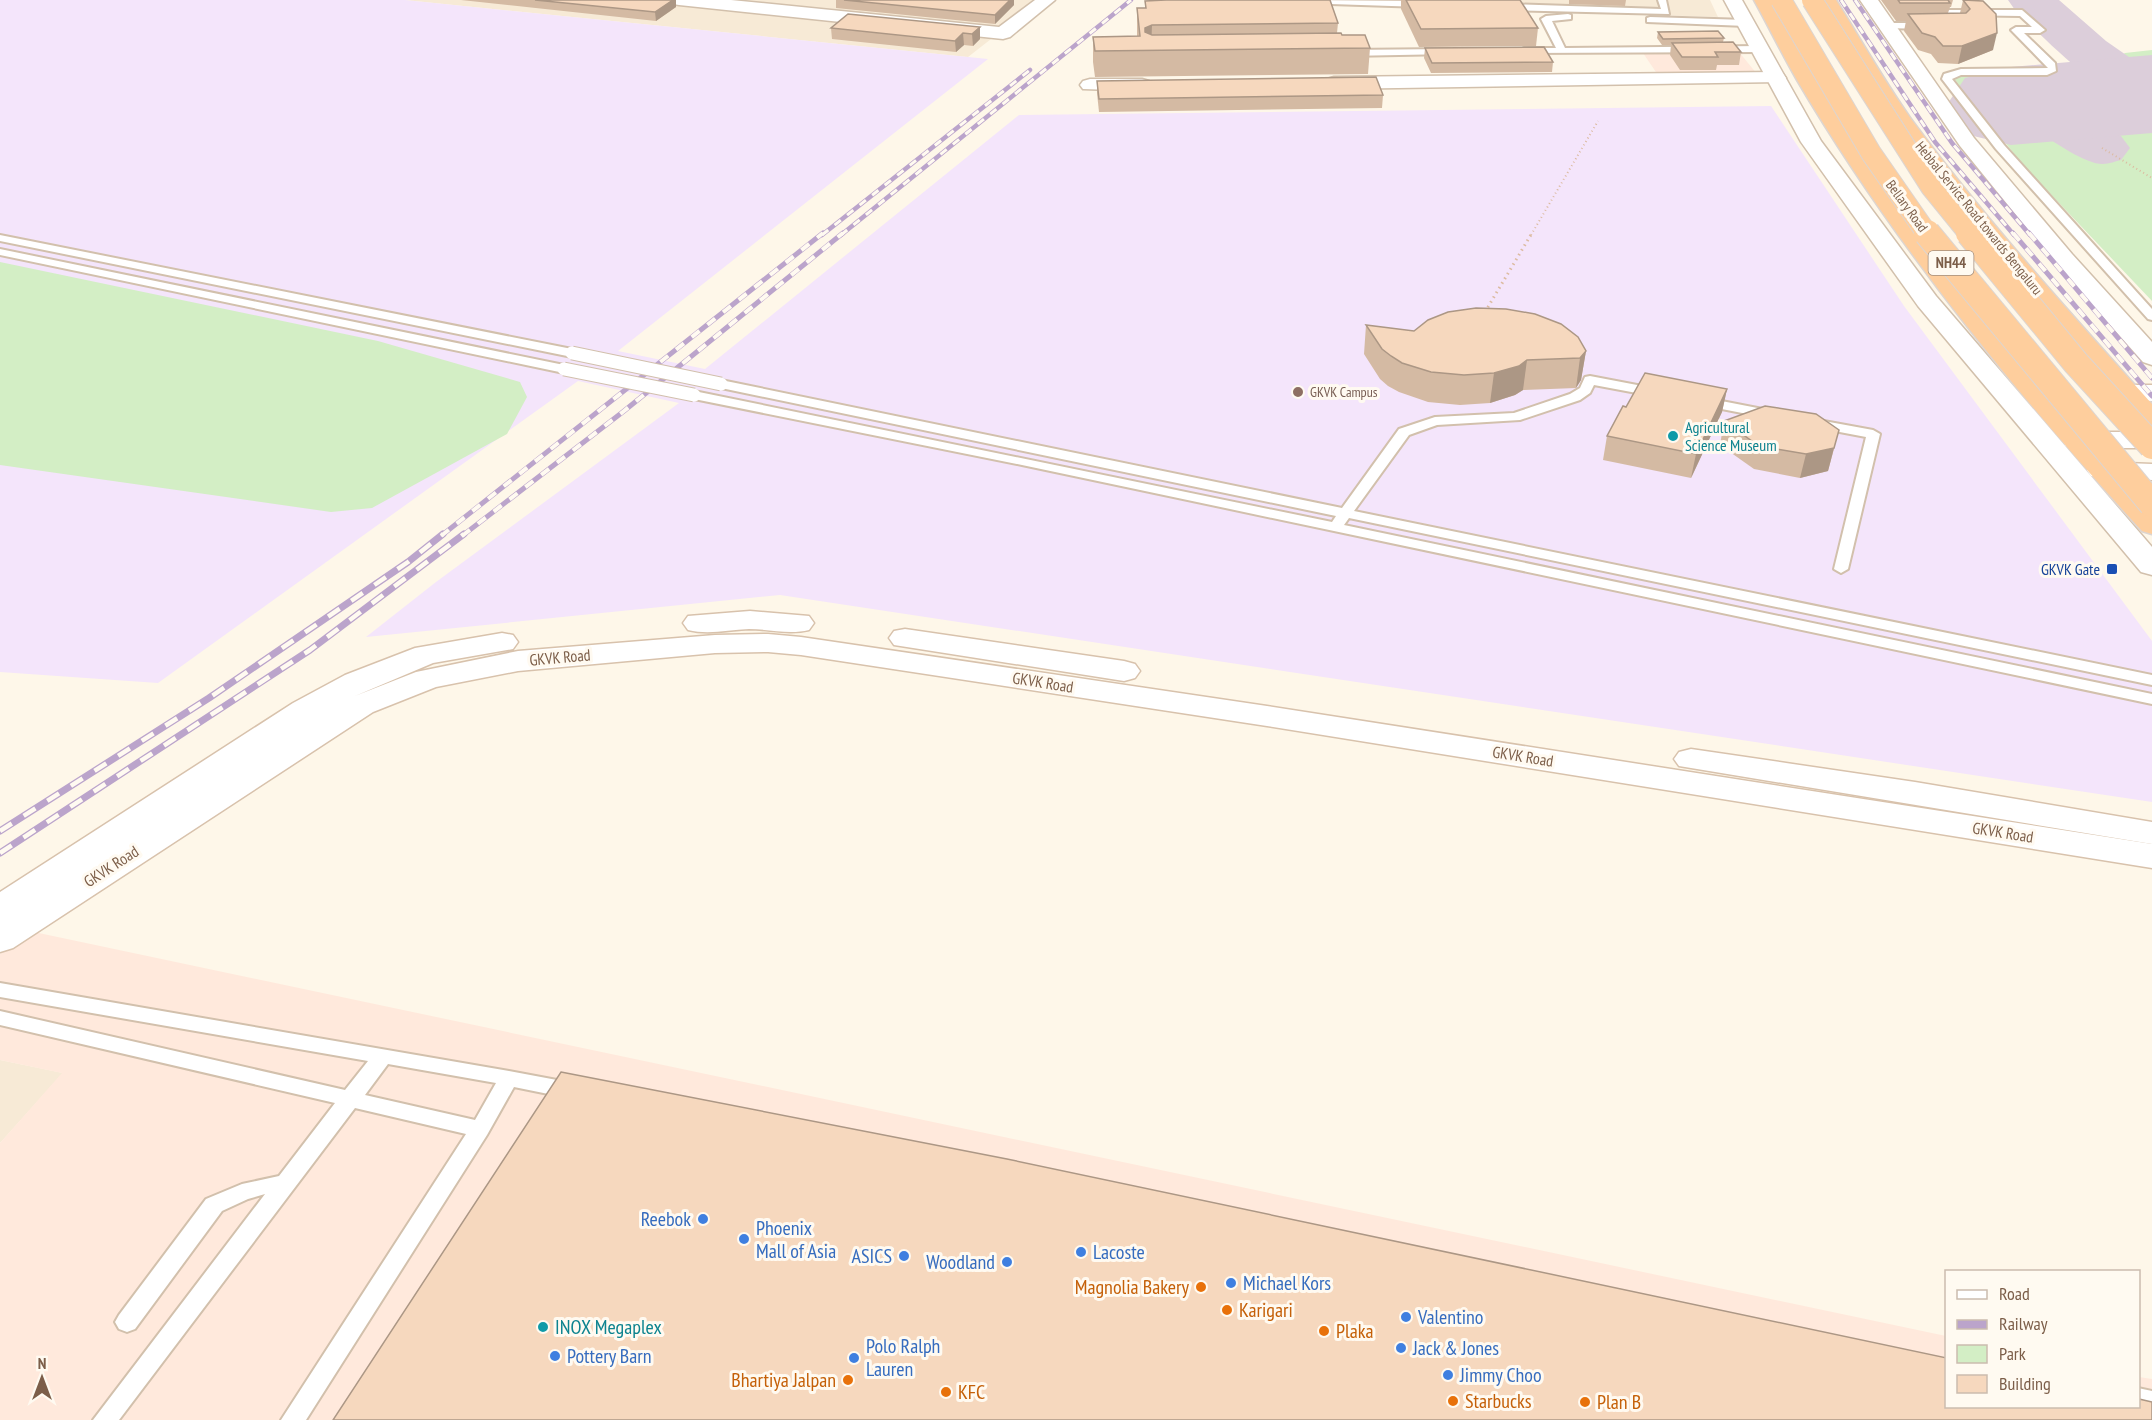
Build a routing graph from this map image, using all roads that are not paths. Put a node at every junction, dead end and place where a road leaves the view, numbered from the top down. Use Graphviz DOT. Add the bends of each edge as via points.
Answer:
graph roads {
  1 [pos="679,0"];
  2 [pos="1046,0"];
  3 [pos="1300,0"];
  4 [pos="1662,0"];
  5 [pos="1763,0"];
  6 [pos="1781,0"];
  7 [pos="1812,0"];
  8 [pos="1827,0"];
  9 [pos="1869,0"];
  10 [pos="1430,4"];
  11 [pos="1489,6"];
  12 [pos="1666,12"];
  13 [pos="1740,12"];
  14 [pos="1888,26"];
  15 [pos="1937,26"];
  16 [pos="1948,26"];
  17 [pos="1760,50"];
  18 [pos="1515,51"];
  19 [pos="1562,51"];
  20 [pos="1456,52"];
  21 [pos="1339,53"];
  22 [pos="1776,78"];
  23 [pos="1317,83"];
  24 [pos="1090,85"];
  25 [pos="1162,85"];
  26 [pos="0,238"];
  27 [pos="18,242"];
  28 [pos="0,251"];
  29 [pos="2152,316"];
  30 [pos="2152,357"];
  31 [pos="2140,393"];
  32 [pos="1669,395"];
  33 [pos="1692,400"];
  34 [pos="2152,420"];
  35 [pos="2076,440"];
  36 [pos="2152,440"];
  37 [pos="2152,446"];
  38 [pos="2101,470"];
  39 [pos="2152,472"];
  40 [pos="2152,504"];
  41 [pos="1346,514"];
  42 [pos="2152,525"];
  43 [pos="1334,528"];
  44 [pos="2152,566"];
  45 [pos="1841,569"];
  46 [pos="402,676"];
  47 [pos="2152,680"];
  48 [pos="2152,699"];
  49 [pos="2152,833"];
  50 [pos="2152,856"];
  51 [pos="0,909"];
  52 [pos="0,939"];
  53 [pos="0,990"];
  54 [pos="0,1018"];
  55 [pos="382,1057"];
  56 [pos="509,1078"];
  57 [pos="591,1094"];
  58 [pos="349,1099"];
  59 [pos="480,1129"];
  60 [pos="284,1184"];
  61 [pos="126,1322"];
  62 [pos="105,1420"];
  63 [pos="293,1420"];
  1 -- 2 [label="street" via="1004,33"];
  3 -- 10 [label="lane"];
  4 -- 12 [label="lane"];
  5 -- 35 [label="highway" via="1807,80 1874,184 1958,298"];
  6 -- 40 [label="highway, Bellary Road / NH44, bridge" via="1894,189 1924,231"];
  7 -- 37 [label="highway, Bellary Road / NH44, bridge" via="1931,187 2076,363"];
  8 -- 31 [label="highway, Hebbal Service Road towards Bengaluru" via="1902,121 1949,183 2014,264"];
  9 -- 14 [label="street"];
  11 -- 12 [label="lane"];
  12 -- 13 [label="lane"];
  13 -- 17 [label="street"];
  13 -- 19 [label="lane" via="1550,17 1546,19"];
  14 -- 15 [label="lane"];
  14 -- 30 [label="street" via="1967,142"];
  16 -- 29 [label="lane" via="1959,26 1946,12 2022,13 2040,30 2016,30 2052,69 1960,72 1947,79 2000,147"];
  17 -- 19 [label="lane"];
  17 -- 22 [label="street"];
  18 -- 19 [label="lane"];
  20 -- 21 [label="lane"];
  22 -- 23 [label="street"];
  22 -- 44 [label="street" via="1811,142 1920,292"];
  24 -- 25 [label="street"];
  26 -- 27 [label="lane"];
  27 -- 28 [label="lane"];
  27 -- 41 [label="lane, bridge"];
  28 -- 43 [label="lane, bridge"];
  31 -- 34 [label="highway, Hebbal Service Road towards Bengaluru"];
  32 -- 41 [label="lane" via="1590,380 1575,397 1515,417 1435,421 1404,432"];
  33 -- 45 [label="lane" via="1873,434"];
  35 -- 36 [label="street"];
  35 -- 38 [label="highway"];
  38 -- 39 [label="street"];
  38 -- 42 [label="highway"];
  41 -- 43 [label="lane"];
  41 -- 47 [label="lane"];
  43 -- 48 [label="lane"];
  46 -- 49 [label="street, GKVK Road" via="426,655 517,639 750,620 797,623 1915,793"];
  46 -- 50 [label="street, GKVK Road" via="427,679 518,661 768,642 1267,716"];
  46 -- 51 [label="street, GKVK Road" via="356,682 305,710"];
  46 -- 52 [label="street, GKVK Road"];
  53 -- 55 [label="lane"];
  54 -- 58 [label="lane"];
  55 -- 56 [label="lane"];
  55 -- 58 [label="lane"];
  56 -- 57 [label="lane"];
  56 -- 59 [label="lane"];
  58 -- 59 [label="lane"];
  58 -- 60 [label="lane"];
  59 -- 63 [label="lane"];
  60 -- 61 [label="lane" via="264,1186 214,1205"];
  60 -- 62 [label="lane"];
}
